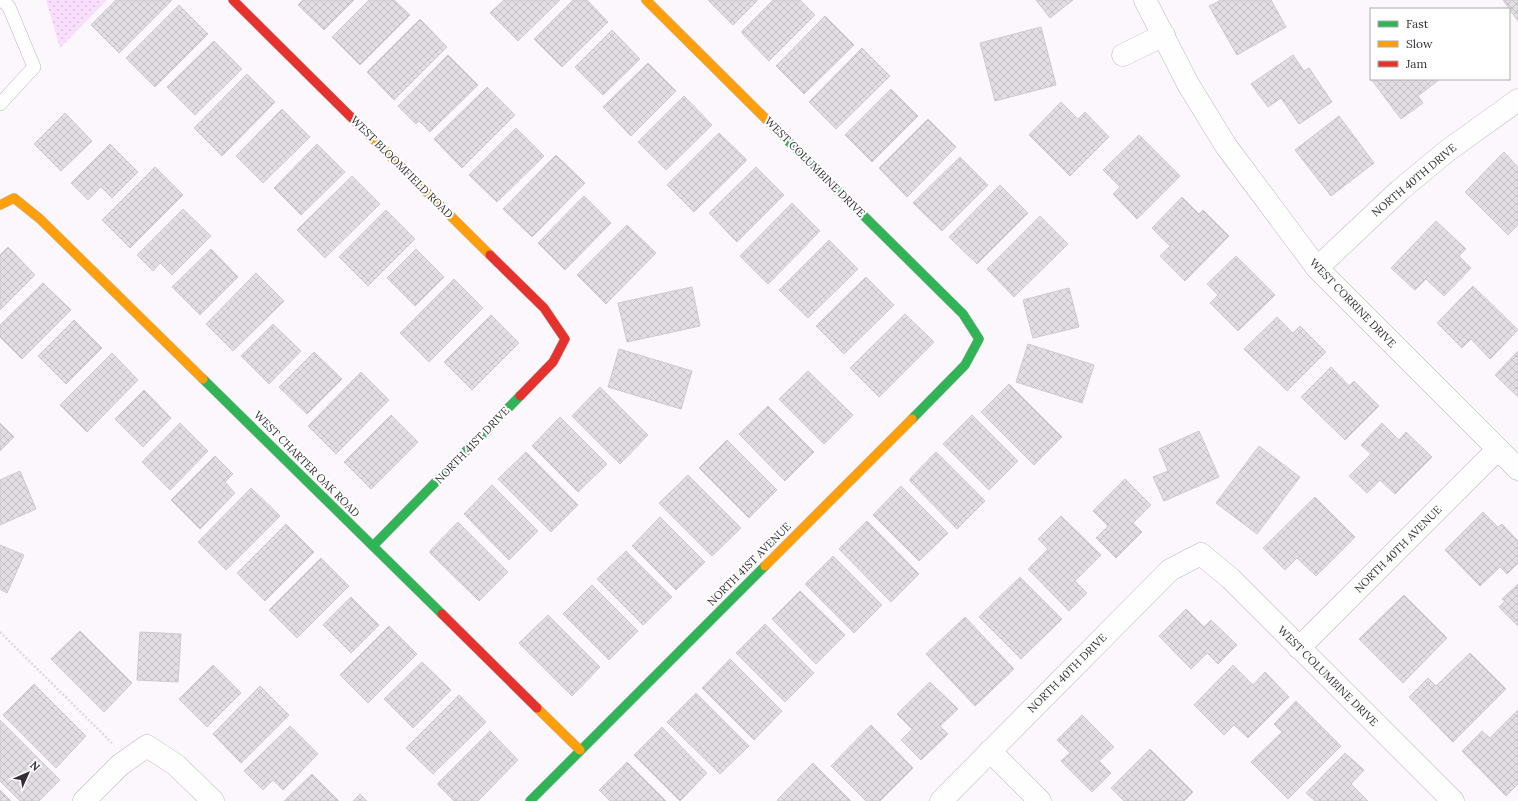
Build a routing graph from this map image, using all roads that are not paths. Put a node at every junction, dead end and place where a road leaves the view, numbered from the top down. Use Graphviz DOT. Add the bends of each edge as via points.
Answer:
graph roads {
  1 [pos="2,0"];
  2 [pos="233,0"];
  3 [pos="646,0"];
  4 [pos="1146,0"];
  5 [pos="1164,35"];
  6 [pos="1123,55"];
  7 [pos="1518,100"];
  8 [pos="0,104"];
  9 [pos="0,205"];
  10 [pos="1317,268"];
  11 [pos="565,339"];
  12 [pos="979,339"];
  13 [pos="1498,449"];
  14 [pos="1518,469"];
  15 [pos="373,546"];
  16 [pos="1201,554"];
  17 [pos="1299,648"];
  18 [pos="580,750"];
  19 [pos="990,751"];
  20 [pos="84,801"];
  21 [pos="213,801"];
  22 [pos="530,801"];
  23 [pos="941,801"];
  24 [pos="1040,801"];
  25 [pos="1453,801"];
  1 -- 8 [label="lane" via="9,8 34,67"];
  2 -- 11 [label="street, WEST BLOOMFIELD ROAD" via="544,308"];
  3 -- 12 [label="street, WEST COLUMBINE DRIVE" via="963,314"];
  4 -- 5 [label="street, WEST CORRINE DRIVE"];
  5 -- 6 [label="street"];
  5 -- 10 [label="street, WEST CORRINE DRIVE" via="1188,84 1226,146"];
  7 -- 10 [label="street, NORTH 40TH DRIVE" via="1441,156 1400,190"];
  9 -- 15 [label="street, WEST CHARTER OAK ROAD" via="14,198 46,225"];
  10 -- 13 [label="street, WEST CORRINE DRIVE"];
  11 -- 15 [label="street, NORTH 41ST DRIVE" via="553,362"];
  12 -- 18 [label="street, NORTH 41ST AVENUE" via="965,365"];
  13 -- 14 [label="street, WEST CORRINE DRIVE"];
  13 -- 17 [label="street, NORTH 40TH AVENUE"];
  15 -- 18 [label="street, WEST CHARTER OAK ROAD"];
  16 -- 17 [label="street, WEST COLUMBINE DRIVE" via="1231,579"];
  16 -- 19 [label="street, NORTH 40TH DRIVE" via="1170,570"];
  17 -- 25 [label="street, WEST COLUMBINE DRIVE"];
  18 -- 22 [label="street, NORTH 41ST AVENUE"];
  19 -- 23 [label="street, NORTH 40TH DRIVE"];
  19 -- 24 [label="street"];
  20 -- 21 [label="street" via="120,765 148,746 176,764"];
}
